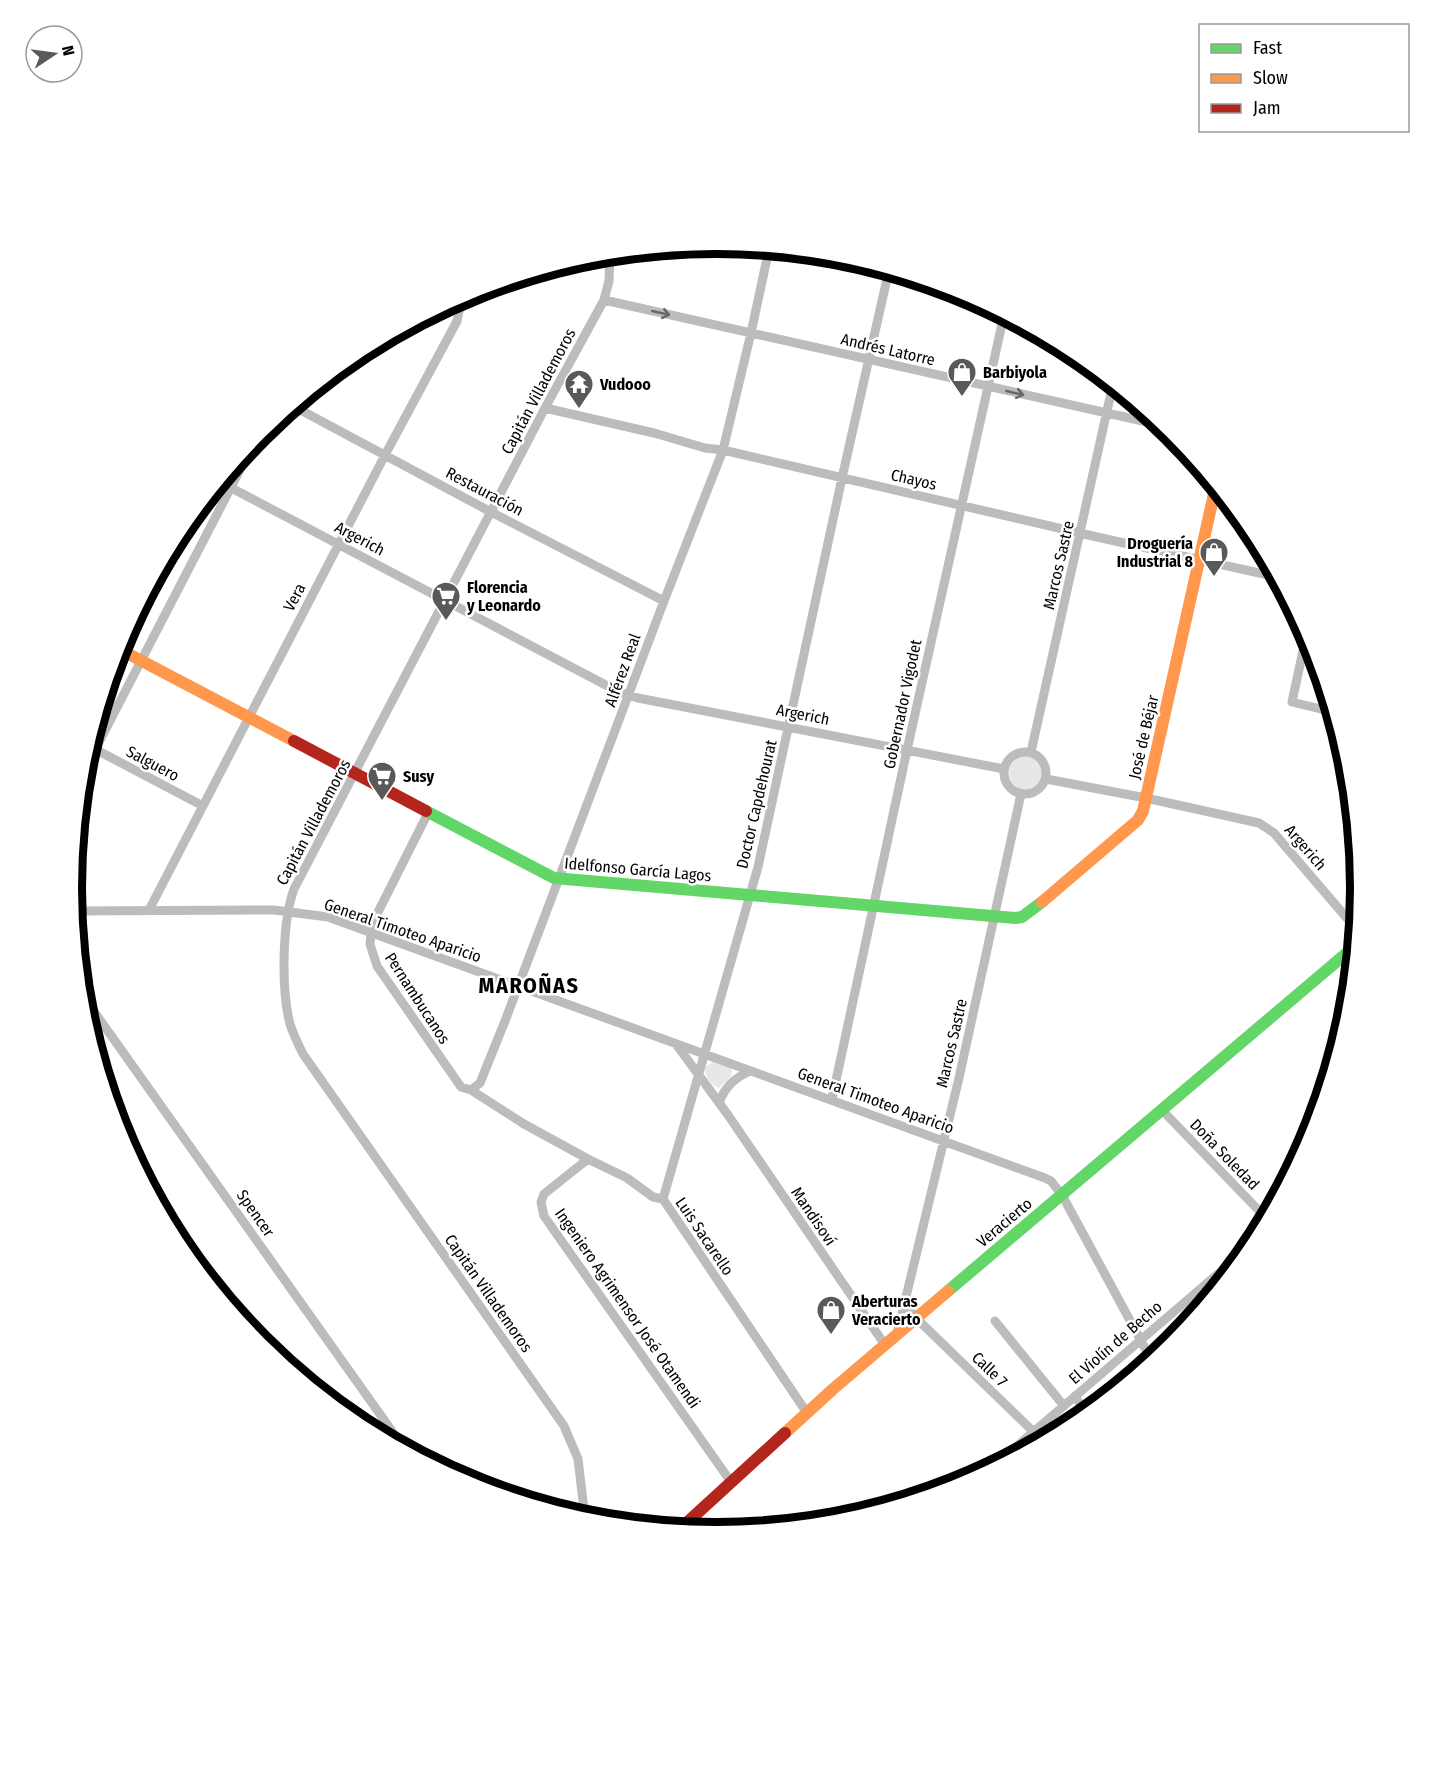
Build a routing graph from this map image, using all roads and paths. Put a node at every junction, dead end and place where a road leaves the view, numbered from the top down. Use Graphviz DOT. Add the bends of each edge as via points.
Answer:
graph roads {
  1 [pos="768,256"];
  2 [pos="610,263"];
  3 [pos="887,278"];
  4 [pos="604,300"];
  5 [pos="460,308"];
  6 [pos="1002,322"];
  7 [pos="751,333"];
  8 [pos="869,360"];
  9 [pos="988,386"];
  10 [pos="1111,392"];
  11 [pos="545,408"];
  12 [pos="300,410"];
  13 [pos="1107,414"];
  14 [pos="1147,422"];
  15 [pos="723,450"];
  16 [pos="385,455"];
  17 [pos="240,470"];
  18 [pos="842,478"];
  19 [pos="227,486"];
  20 [pos="231,488"];
  21 [pos="1214,496"];
  22 [pos="962,506"];
  23 [pos="490,512"];
  24 [pos="1080,533"];
  25 [pos="339,544"];
  26 [pos="1200,559"];
  27 [pos="1267,574"];
  28 [pos="444,600"];
  29 [pos="664,601"];
  30 [pos="1303,649"];
  31 [pos="128,653"];
  32 [pos="141,660"];
  33 [pos="629,696"];
  34 [pos="1325,710"];
  35 [pos="248,718"];
  36 [pos="789,726"];
  37 [pos="103,728"];
  38 [pos="907,750"];
  39 [pos="98,751"];
  40 [pos="1031,752"];
  41 [pos="1004,769"];
  42 [pos="355,775"];
  43 [pos="1046,779"];
  44 [pos="1021,794"];
  45 [pos="1146,798"];
  46 [pos="203,806"];
  47 [pos="428,813"];
  48 [pos="559,879"];
  49 [pos="750,894"];
  50 [pos="875,906"];
  51 [pos="149,910"];
  52 [pos="83,911"];
  53 [pos="287,911"];
  54 [pos="994,916"];
  55 [pos="1349,921"];
  56 [pos="370,932"];
  57 [pos="1347,953"];
  58 [pos="518,986"];
  59 [pos="95,1013"];
  60 [pos="675,1043"];
  61 [pos="704,1054"];
  62 [pos="750,1071"];
  63 [pos="698,1075"];
  64 [pos="471,1090"];
  65 [pos="832,1100"];
  66 [pos="719,1103"];
  67 [pos="1161,1110"];
  68 [pos="944,1140"];
  69 [pos="588,1159"];
  70 [pos="1062,1195"];
  71 [pos="663,1199"];
  72 [pos="1261,1213"];
  73 [pos="1221,1271"];
  74 [pos="906,1297"];
  75 [pos="916,1318"];
  76 [pos="995,1321"];
  77 [pos="897,1334"];
  78 [pos="1141,1340"];
  79 [pos="885,1345"];
  80 [pos="1148,1353"];
  81 [pos="1075,1396"];
  82 [pos="1064,1406"];
  83 [pos="1081,1406"];
  84 [pos="807,1413"];
  85 [pos="1033,1432"];
  86 [pos="394,1434"];
  87 [pos="1036,1435"];
  88 [pos="1017,1446"];
  89 [pos="731,1482"];
  90 [pos="584,1508"];
  91 [pos="688,1521"];
  1 -- 7 [label="street, Alférez Real"];
  2 -- 4 [label="street, Capitán Villademoros"];
  3 -- 8 [label="street, Doctor Capdehourat"];
  4 -- 7 [label="street, Andrés Latorre, one-way"];
  4 -- 11 [label="street, Capitán Villademoros"];
  5 -- 16 [label="street, Vera" via="457,321"];
  6 -- 9 [label="street, Gobernador Vigodet"];
  7 -- 8 [label="street, Andrés Latorre"];
  7 -- 15 [label="street, Alférez Real"];
  8 -- 9 [label="street, Andrés Latorre"];
  8 -- 18 [label="street, Doctor Capdehourat"];
  9 -- 13 [label="street, Andrés Latorre, one-way"];
  9 -- 22 [label="street, Gobernador Vigodet"];
  10 -- 13 [label="street, Marcos Sastre"];
  11 -- 15 [label="street, Chayos"];
  11 -- 23 [label="street, Capitán Villademoros"];
  12 -- 16 [label="street, Restauración"];
  13 -- 14 [label="street, Andrés Latorre"];
  13 -- 24 [label="street, Marcos Sastre"];
  15 -- 18 [label="street, Chayos"];
  15 -- 29 [label="street, Alférez Real"];
  16 -- 23 [label="street, Restauración"];
  16 -- 25 [label="street, Vera"];
  17 -- 20 [label="street"];
  18 -- 22 [label="street, Chayos"];
  18 -- 36 [label="street, Doctor Capdehourat"];
  19 -- 20 [label="street, Argerich"];
  20 -- 25 [label="street, Argerich"];
  20 -- 32 [label="street"];
  21 -- 26 [label="street, José de Béjar"];
  22 -- 24 [label="street, Chayos"];
  22 -- 38 [label="street, Gobernador Vigodet"];
  23 -- 28 [label="street, Capitán Villademoros"];
  23 -- 29 [label="street, Restauración"];
  24 -- 26 [label="street, Chayos"];
  24 -- 40 [label="street, Marcos Sastre"];
  25 -- 28 [label="street, Argerich"];
  25 -- 35 [label="street, Vera"];
  26 -- 27 [label="street, Chayos"];
  26 -- 45 [label="street, José de Béjar"];
  28 -- 33 [label="street, Argerich"];
  28 -- 42 [label="street, Capitán Villademoros"];
  29 -- 33 [label="street, Alférez Real"];
  30 -- 34 [label="street" via="1292,702"];
  31 -- 32 [label="street, Idelfonso García Lagos"];
  32 -- 35 [label="street, Idelfonso García Lagos"];
  32 -- 37 [label="street"];
  33 -- 36 [label="street, Argerich"];
  33 -- 48 [label="street, Alférez Real"];
  35 -- 42 [label="street, Idelfonso García Lagos"];
  35 -- 46 [label="street, Vera"];
  36 -- 38 [label="street, Argerich"];
  36 -- 49 [label="street, Doctor Capdehourat"];
  38 -- 41 [label="street, Argerich"];
  38 -- 50 [label="street, Gobernador Vigodet"];
  39 -- 46 [label="street, Salguero"];
  40 -- 41 [label="street" via="1017,753"];
  40 -- 43 [label="street" via="1046,766"];
  41 -- 44 [label="street" via="1009,788"];
  42 -- 47 [label="street, Idelfonso García Lagos"];
  42 -- 53 [label="street, Capitán Villademoros" via="294,889"];
  43 -- 44 [label="street" via="1039,790"];
  43 -- 45 [label="street, Argerich"];
  44 -- 54 [label="street, Marcos Sastre"];
  45 -- 54 [label="street, José de Béjar" via="1138,820 1051,895 1022,917"];
  45 -- 55 [label="street, Argerich" via="1252,820 1269,829"];
  46 -- 51 [label="street, Vera"];
  47 -- 48 [label="street, Idelfonso García Lagos"];
  47 -- 56 [label="street"];
  48 -- 49 [label="street, Idelfonso García Lagos"];
  48 -- 58 [label="street, Alférez Real"];
  49 -- 50 [label="street, Idelfonso García Lagos"];
  49 -- 61 [label="street, Doctor Capdehourat"];
  50 -- 54 [label="street, Idelfonso García Lagos"];
  50 -- 65 [label="street, Gobernador Vigodet"];
  51 -- 52 [label="street, General Timoteo Aparicio"];
  51 -- 53 [label="street, General Timoteo Aparicio"];
  53 -- 56 [label="street, General Timoteo Aparicio" via="328,917"];
  53 -- 90 [label="street, Capitán Villademoros" via="287,1008 299,1047 564,1426 578,1459"];
  54 -- 68 [label="street, Marcos Sastre"];
  56 -- 58 [label="street, General Timoteo Aparicio"];
  56 -- 64 [label="street, Pernambucanos" via="377,966 457,1084"];
  57 -- 67 [label="street, Veracierto"];
  58 -- 60 [label="street, General Timoteo Aparicio"];
  58 -- 64 [label="street, Alférez Real" via="480,1083"];
  59 -- 86 [label="street, Spencer"];
  60 -- 61 [label="street, General Timoteo Aparicio"];
  60 -- 63 [label="street"];
  61 -- 62 [label="street, General Timoteo Aparicio"];
  61 -- 63 [label="street, Doctor Capdehourat"];
  62 -- 65 [label="street, General Timoteo Aparicio"];
  62 -- 66 [label="street" via="730,1083"];
  63 -- 66 [label="street, Mandisoví"];
  63 -- 71 [label="street, Doctor Capdehourat"];
  64 -- 69 [label="street, Luis Sacarello"];
  65 -- 68 [label="street, General Timoteo Aparicio"];
  66 -- 79 [label="street, Mandisoví"];
  67 -- 70 [label="street, Veracierto"];
  67 -- 72 [label="street, Doña Soledad"];
  68 -- 70 [label="street, General Timoteo Aparicio" via="1051,1181"];
  68 -- 74 [label="street, Marcos Sastre"];
  69 -- 71 [label="street, Luis Sacarello"];
  69 -- 89 [label="street, Ingeniero Agrimensor José Otamendi" via="544,1194 544,1216"];
  70 -- 75 [label="street, Veracierto"];
  70 -- 78 [label="street"];
  71 -- 84 [label="street, Luis Sacarello"];
  73 -- 78 [label="street, El Violín de Becho"];
  74 -- 75 [label="street"];
  74 -- 77 [label="street, Marcos Sastre"];
  75 -- 77 [label="street, Veracierto"];
  75 -- 85 [label="street, Calle 7"];
  76 -- 82 [label="street"];
  77 -- 79 [label="street, Veracierto"];
  78 -- 80 [label="street"];
  78 -- 81 [label="street, El Violín de Becho"];
  79 -- 84 [label="street, Veracierto"];
  81 -- 82 [label="street, El Violín de Becho"];
  81 -- 83 [label="street"];
  82 -- 85 [label="street, El Violín de Becho"];
  84 -- 89 [label="street, Veracierto"];
  85 -- 87 [label="street, Calle 7"];
  85 -- 88 [label="street, El Violín de Becho"];
  89 -- 91 [label="street, Veracierto"];
}
